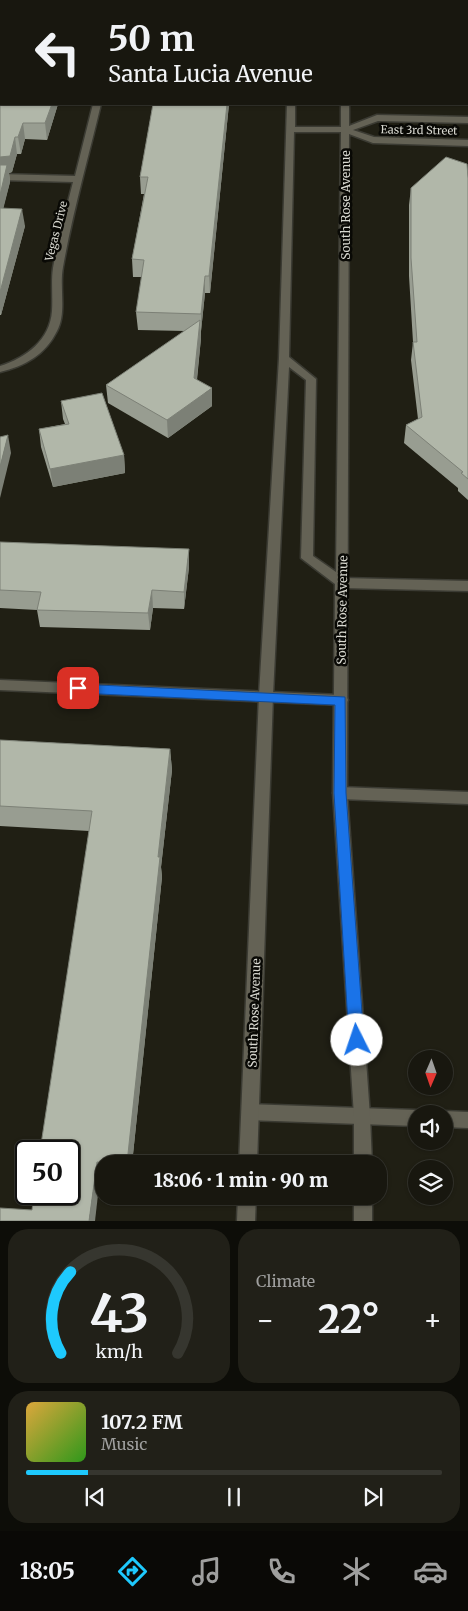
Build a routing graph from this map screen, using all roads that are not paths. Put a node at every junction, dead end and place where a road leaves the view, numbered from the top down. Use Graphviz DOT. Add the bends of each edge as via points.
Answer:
graph roads {
  1 [pos="97,105"];
  2 [pos="291,105"];
  3 [pos="345,105"];
  4 [pos="468,120"];
  5 [pos="289,129"];
  6 [pos="345,130"];
  7 [pos="468,142"];
  8 [pos="0,177"];
  9 [pos="80,179"];
  10 [pos="284,358"];
  11 [pos="0,369"];
  12 [pos="343,583"];
  13 [pos="468,586"];
  14 [pos="0,685"];
  15 [pos="266,695"];
  16 [pos="341,700"];
  17 [pos="340,793"];
  18 [pos="468,798"];
  19 [pos="250,1112"];
  20 [pos="362,1116"];
  21 [pos="408,1118"];
  22 [pos="453,1119"];
  23 [pos="468,1120"];
  24 [pos="248,1155"];
  25 [pos="362,1155"];
  26 [pos="247,1205"];
  27 [pos="363,1205"];
  28 [pos="246,1221"];
  29 [pos="364,1221"];
  1 -- 9 [label="main road, Vegas Drive"];
  2 -- 5 [label="main road, South Rose Avenue"];
  3 -- 6 [label="main road, South Rose Avenue"];
  4 -- 6 [label="main road, East 3rd Street" via="377,118"];
  5 -- 6 [label="main road"];
  5 -- 10 [label="main road, South Rose Avenue"];
  6 -- 7 [label="main road, East 3rd Street" via="373,140"];
  6 -- 12 [label="main road, South Rose Avenue"];
  8 -- 9 [label="main road"];
  9 -- 11 [label="main road, Vegas Drive" via="58,270 55,327 44,345 30,357"];
  10 -- 12 [label="main road" via="311,380 307,558"];
  10 -- 15 [label="main road, South Rose Avenue"];
  12 -- 13 [label="main road"];
  12 -- 16 [label="main road, South Rose Avenue"];
  14 -- 15 [label="main road"];
  15 -- 16 [label="main road"];
  15 -- 19 [label="main road, South Rose Avenue"];
  16 -- 17 [label="main road, South Rose Avenue"];
  17 -- 18 [label="main road"];
  17 -- 20 [label="main road, South Rose Avenue"];
  19 -- 20 [label="main road"];
  19 -- 24 [label="main road, South Rose Avenue"];
  20 -- 21 [label="main road"];
  20 -- 25 [label="main road, South Rose Avenue"];
  22 -- 23 [label="main road"];
  26 -- 28 [label="main road"];
  27 -- 29 [label="main road"];
}
